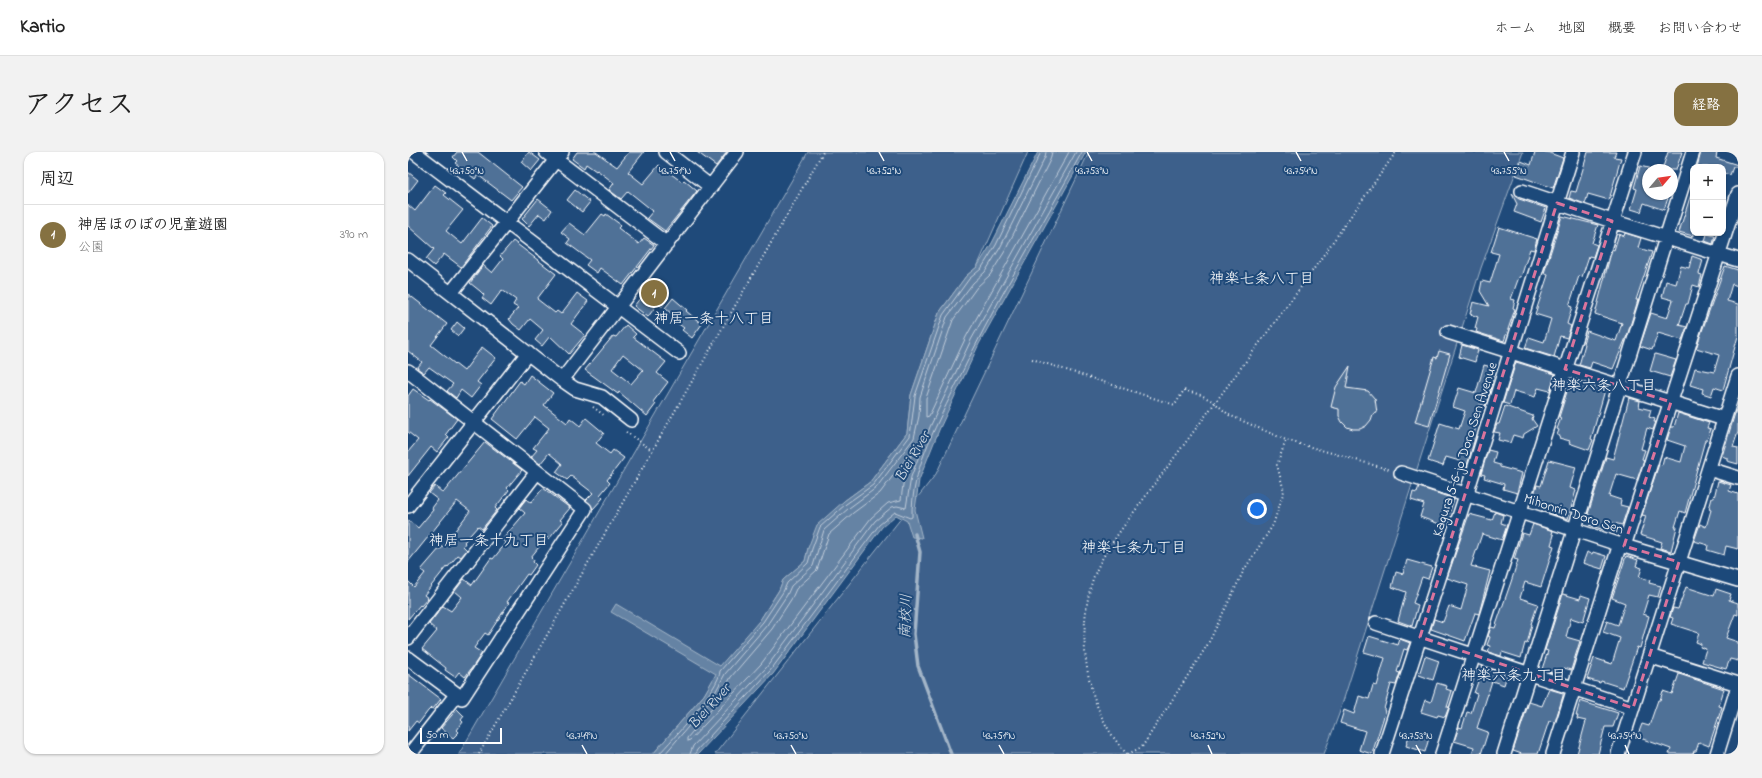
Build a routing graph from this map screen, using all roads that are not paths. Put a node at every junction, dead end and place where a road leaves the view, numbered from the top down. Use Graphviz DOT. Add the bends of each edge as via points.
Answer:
graph roads {
  1 [pos="414,152"];
  2 [pos="666,152"];
  3 [pos="737,152"];
  4 [pos="1573,152"];
  5 [pos="1635,152"];
  6 [pos="1693,152"];
  7 [pos="555,155"];
  8 [pos="711,187"];
  9 [pos="1522,191"];
  10 [pos="1738,194"];
  11 [pos="1557,203"];
  12 [pos="1612,221"];
  13 [pos="506,223"];
  14 [pos="1666,238"];
  15 [pos="667,244"];
  16 [pos="1719,254"];
  17 [pos="408,260"];
  18 [pos="1738,260"];
  19 [pos="451,293"];
  20 [pos="618,307"];
  21 [pos="1448,332"];
  22 [pos="1511,352"];
  23 [pos="528,353"];
  24 [pos="679,353"];
  25 [pos="1565,369"];
  26 [pos="408,372"];
  27 [pos="1738,376"];
  28 [pos="562,380"];
  29 [pos="1620,386"];
  30 [pos="1670,402"];
  31 [pos="631,420"];
  32 [pos="1724,420"];
  33 [pos="474,421"];
  34 [pos="1709,469"];
  35 [pos="538,472"];
  36 [pos="1400,473"];
  37 [pos="1738,478"];
  38 [pos="1466,495"];
  39 [pos="408,506"];
  40 [pos="1519,512"];
  41 [pos="1575,530"];
  42 [pos="1622,545"];
  43 [pos="1679,562"];
  44 [pos="1738,580"];
  45 [pos="1376,623"];
  46 [pos="1420,637"];
  47 [pos="408,638"];
  48 [pos="1473,656"];
  49 [pos="1650,656"];
  50 [pos="408,658"];
  51 [pos="1529,674"];
  52 [pos="1738,685"];
  53 [pos="1573,689"];
  54 [pos="456,695"];
  55 [pos="1633,708"];
  56 [pos="410,754"];
  57 [pos="1382,754"];
  58 [pos="1442,754"];
  59 [pos="1504,754"];
  60 [pos="1553,754"];
  61 [pos="1618,754"];
  62 [pos="1717,754"];
  1 -- 13 [label="street"];
  2 -- 8 [label="street"];
  3 -- 8 [label="street"];
  4 -- 11 [label="street, Kagura 5-6-jo Doro Sen Avenue"];
  5 -- 12 [label="street"];
  6 -- 14 [label="street"];
  7 -- 13 [label="street"];
  7 -- 15 [label="street"];
  8 -- 15 [label="street"];
  9 -- 11 [label="street"];
  10 -- 16 [label="street"];
  11 -- 12 [label="street"];
  11 -- 22 [label="street, Kagura 5-6-jo Doro Sen Avenue"];
  12 -- 14 [label="street"];
  12 -- 25 [label="street"];
  13 -- 19 [label="street"];
  13 -- 20 [label="street"];
  14 -- 16 [label="street"];
  14 -- 29 [label="street"];
  15 -- 20 [label="street"];
  16 -- 18 [label="street"];
  16 -- 30 [label="street"];
  17 -- 19 [label="street"];
  19 -- 23 [label="street"];
  20 -- 24 [label="street"];
  20 -- 28 [label="street"];
  21 -- 22 [label="street"];
  22 -- 25 [label="street"];
  22 -- 38 [label="street, Kagura 5-6-jo Doro Sen Avenue"];
  23 -- 28 [label="street"];
  23 -- 33 [label="street"];
  25 -- 29 [label="street"];
  25 -- 40 [label="street"];
  26 -- 33 [label="street"];
  27 -- 32 [label="street"];
  28 -- 31 [label="street" via="575,389 602,397"];
  29 -- 30 [label="street"];
  29 -- 41 [label="street"];
  30 -- 32 [label="street"];
  30 -- 42 [label="street"];
  32 -- 34 [label="street"];
  33 -- 35 [label="street"];
  33 -- 39 [label="street"];
  34 -- 37 [label="street"];
  34 -- 43 [label="street"];
  35 -- 47 [label="street"];
  35 -- 54 [label="street" via="585,509 462,698"];
  36 -- 38 [label="street, Mihonrin Doro Sen"];
  38 -- 40 [label="street, Mihonrin Doro Sen"];
  38 -- 46 [label="street, Kagura 5-6-jo Doro Sen Avenue"];
  40 -- 41 [label="street, Mihonrin Doro Sen"];
  40 -- 48 [label="street"];
  41 -- 42 [label="street, Mihonrin Doro Sen"];
  41 -- 51 [label="street"];
  42 -- 43 [label="street, Mihonrin Doro Sen"];
  42 -- 53 [label="street"];
  43 -- 44 [label="street, Mihonrin Doro Sen"];
  43 -- 49 [label="street"];
  45 -- 46 [label="street"];
  46 -- 48 [label="street"];
  46 -- 57 [label="street, Kagura 5-6-jo Doro Sen Avenue"];
  48 -- 51 [label="street"];
  48 -- 58 [label="street"];
  49 -- 52 [label="street"];
  49 -- 55 [label="street"];
  50 -- 54 [label="street"];
  51 -- 53 [label="street"];
  51 -- 59 [label="street"];
  52 -- 62 [label="street"];
  53 -- 55 [label="street"];
  53 -- 60 [label="street"];
  54 -- 56 [label="street"];
  55 -- 61 [label="street"];
}
